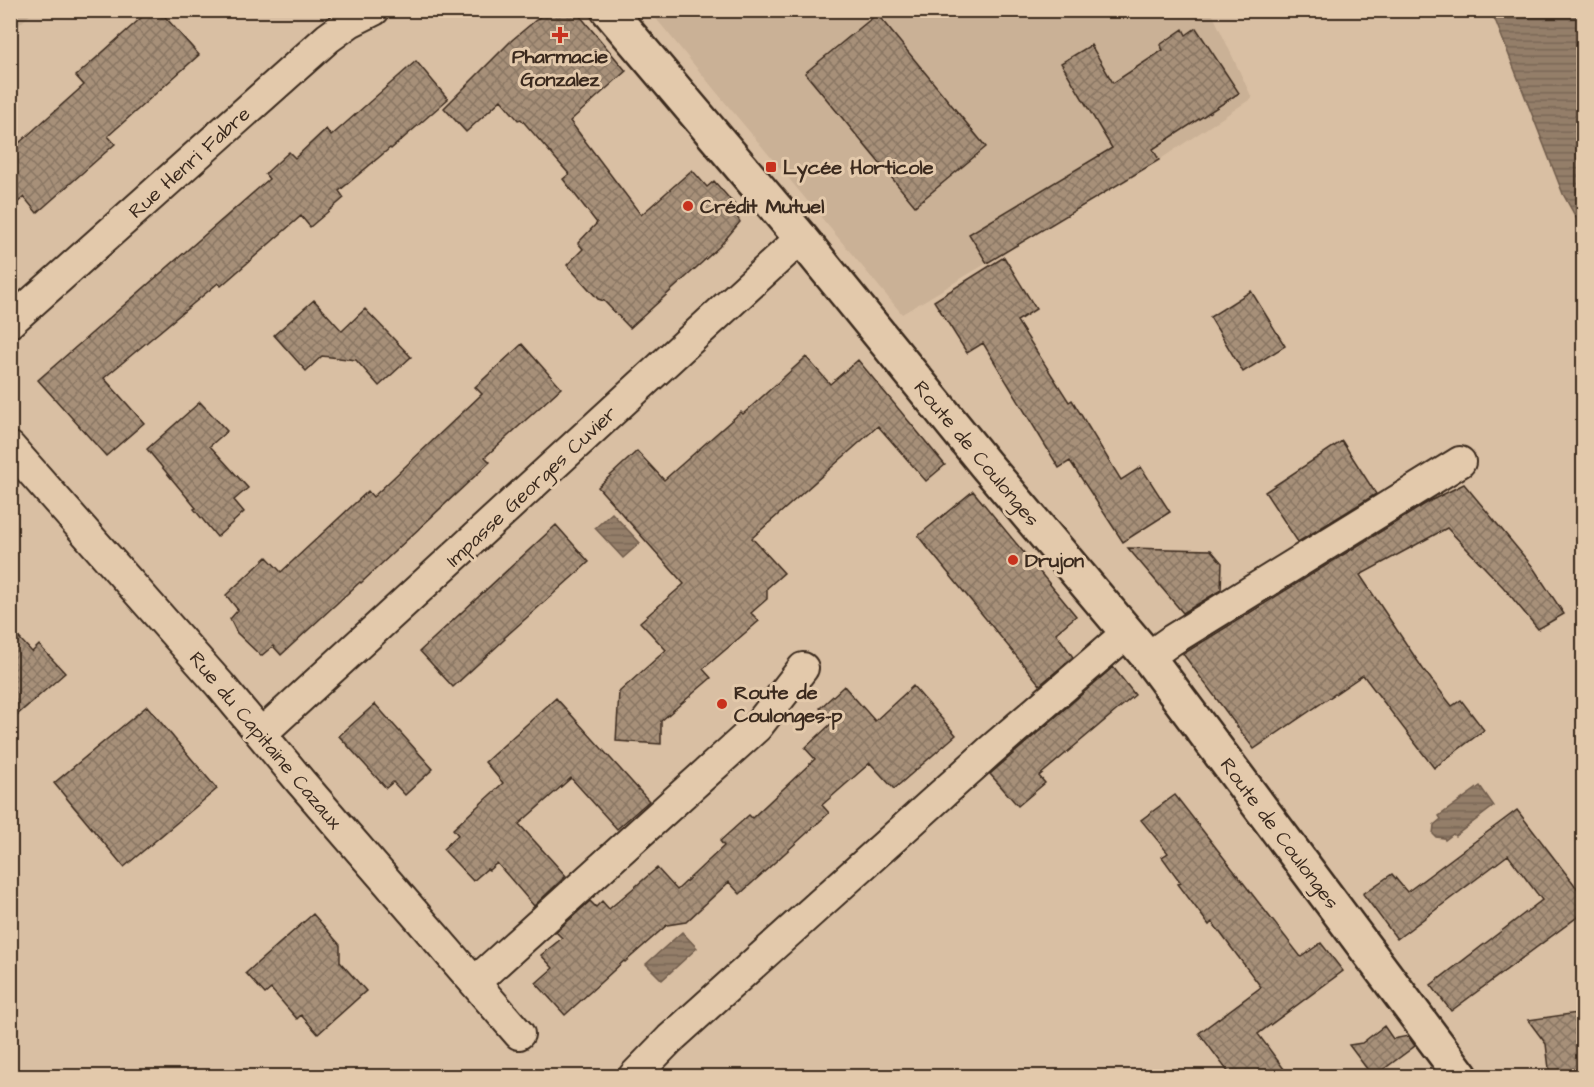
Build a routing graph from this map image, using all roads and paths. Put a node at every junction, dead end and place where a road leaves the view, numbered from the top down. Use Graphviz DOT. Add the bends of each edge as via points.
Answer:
graph roads {
  1 [pos="374,10"];
  2 [pos="610,11"];
  3 [pos="801,238"];
  4 [pos="10,322"];
  5 [pos="10,447"];
  6 [pos="1460,462"];
  7 [pos="1128,632"];
  8 [pos="1148,657"];
  9 [pos="803,668"];
  10 [pos="261,734"];
  11 [pos="475,982"];
  12 [pos="519,1034"];
  13 [pos="634,1077"];
  14 [pos="1461,1077"];
  1 -- 4 [label="street, Rue Henri Fabre" via="328,38"];
  2 -- 3 [label="main road, Route de Coulonges"];
  3 -- 7 [label="main road, Route de Coulonges"];
  3 -- 10 [label="street, Impasse Georges Cuvier"];
  5 -- 10 [label="street, Rue du Capitaine Cazaux"];
  6 -- 8 [label="street"];
  7 -- 8 [label="main road, Route de Coulonges"];
  7 -- 13 [label="street" via="670,1039"];
  8 -- 14 [label="main road, Route de Coulonges"];
  9 -- 11 [label="street" via="757,727"];
  10 -- 11 [label="street, Rue du Capitaine Cazaux"];
  11 -- 12 [label="street, Rue du Capitaine Cazaux"];
}
